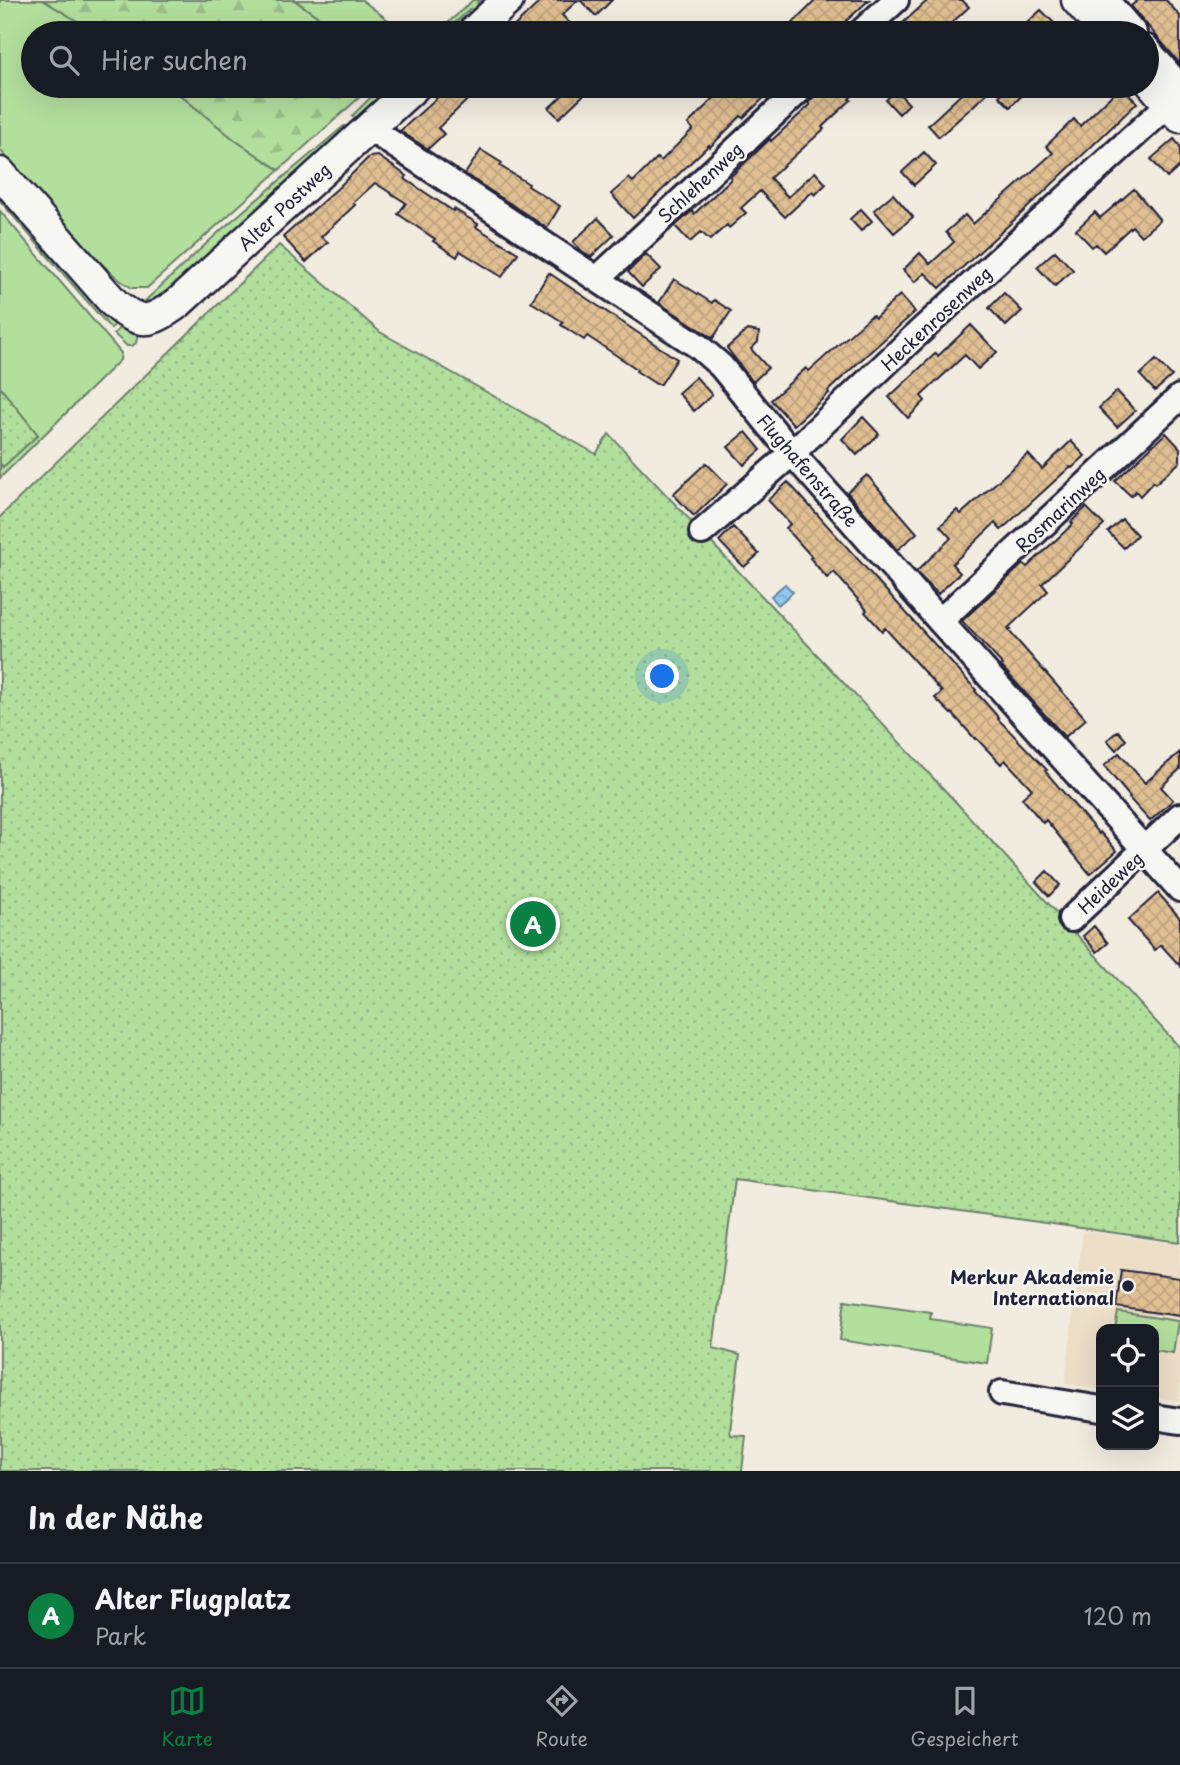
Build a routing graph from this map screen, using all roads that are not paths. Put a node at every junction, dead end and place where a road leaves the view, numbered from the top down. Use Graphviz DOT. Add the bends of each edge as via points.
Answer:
graph roads {
  1 [pos="508,0"];
  2 [pos="896,0"];
  3 [pos="1077,0"];
  4 [pos="1106,0"];
  5 [pos="485,21"];
  6 [pos="873,21"];
  7 [pos="1095,21"];
  8 [pos="1124,21"];
  9 [pos="1159,70"];
  10 [pos="1159,88"];
  11 [pos="402,98"];
  12 [pos="791,98"];
  13 [pos="1176,102"];
  14 [pos="369,128"];
  15 [pos="0,173"];
  16 [pos="597,279"];
  17 [pos="1180,397"];
  18 [pos="792,453"];
  19 [pos="702,532"];
  20 [pos="940,621"];
  21 [pos="1180,816"];
  22 [pos="1145,850"];
  23 [pos="1180,889"];
  24 [pos="1071,919"];
  25 [pos="1002,1393"];
  26 [pos="1096,1408"];
  27 [pos="1159,1418"];
  28 [pos="1180,1421"];
  1 -- 5 [label="main road"];
  2 -- 6 [label="street"];
  3 -- 7 [label="main road"];
  4 -- 8 [label="street"];
  9 -- 13 [label="street"];
  10 -- 13 [label="main road"];
  11 -- 14 [label="main road, Alter Postweg"];
  12 -- 16 [label="street, Schlehenweg"];
  13 -- 18 [label="street, Heckenrosenweg"];
  14 -- 15 [label="main road, Alter Postweg" via="178,303 149,319 132,317 114,303"];
  14 -- 16 [label="street, Flughafenstraße"];
  16 -- 18 [label="street, Flughafenstraße" via="721,366"];
  17 -- 20 [label="street, Rosmarinweg"];
  18 -- 19 [label="street, Heckenrosenweg"];
  18 -- 20 [label="street, Flughafenstraße"];
  20 -- 22 [label="street, Flughafenstraße"];
  21 -- 22 [label="street, Heideweg"];
  22 -- 23 [label="street, Flughafenstraße"];
  22 -- 24 [label="street, Heideweg"];
  25 -- 26 [label="street"];
  27 -- 28 [label="street"];
}
